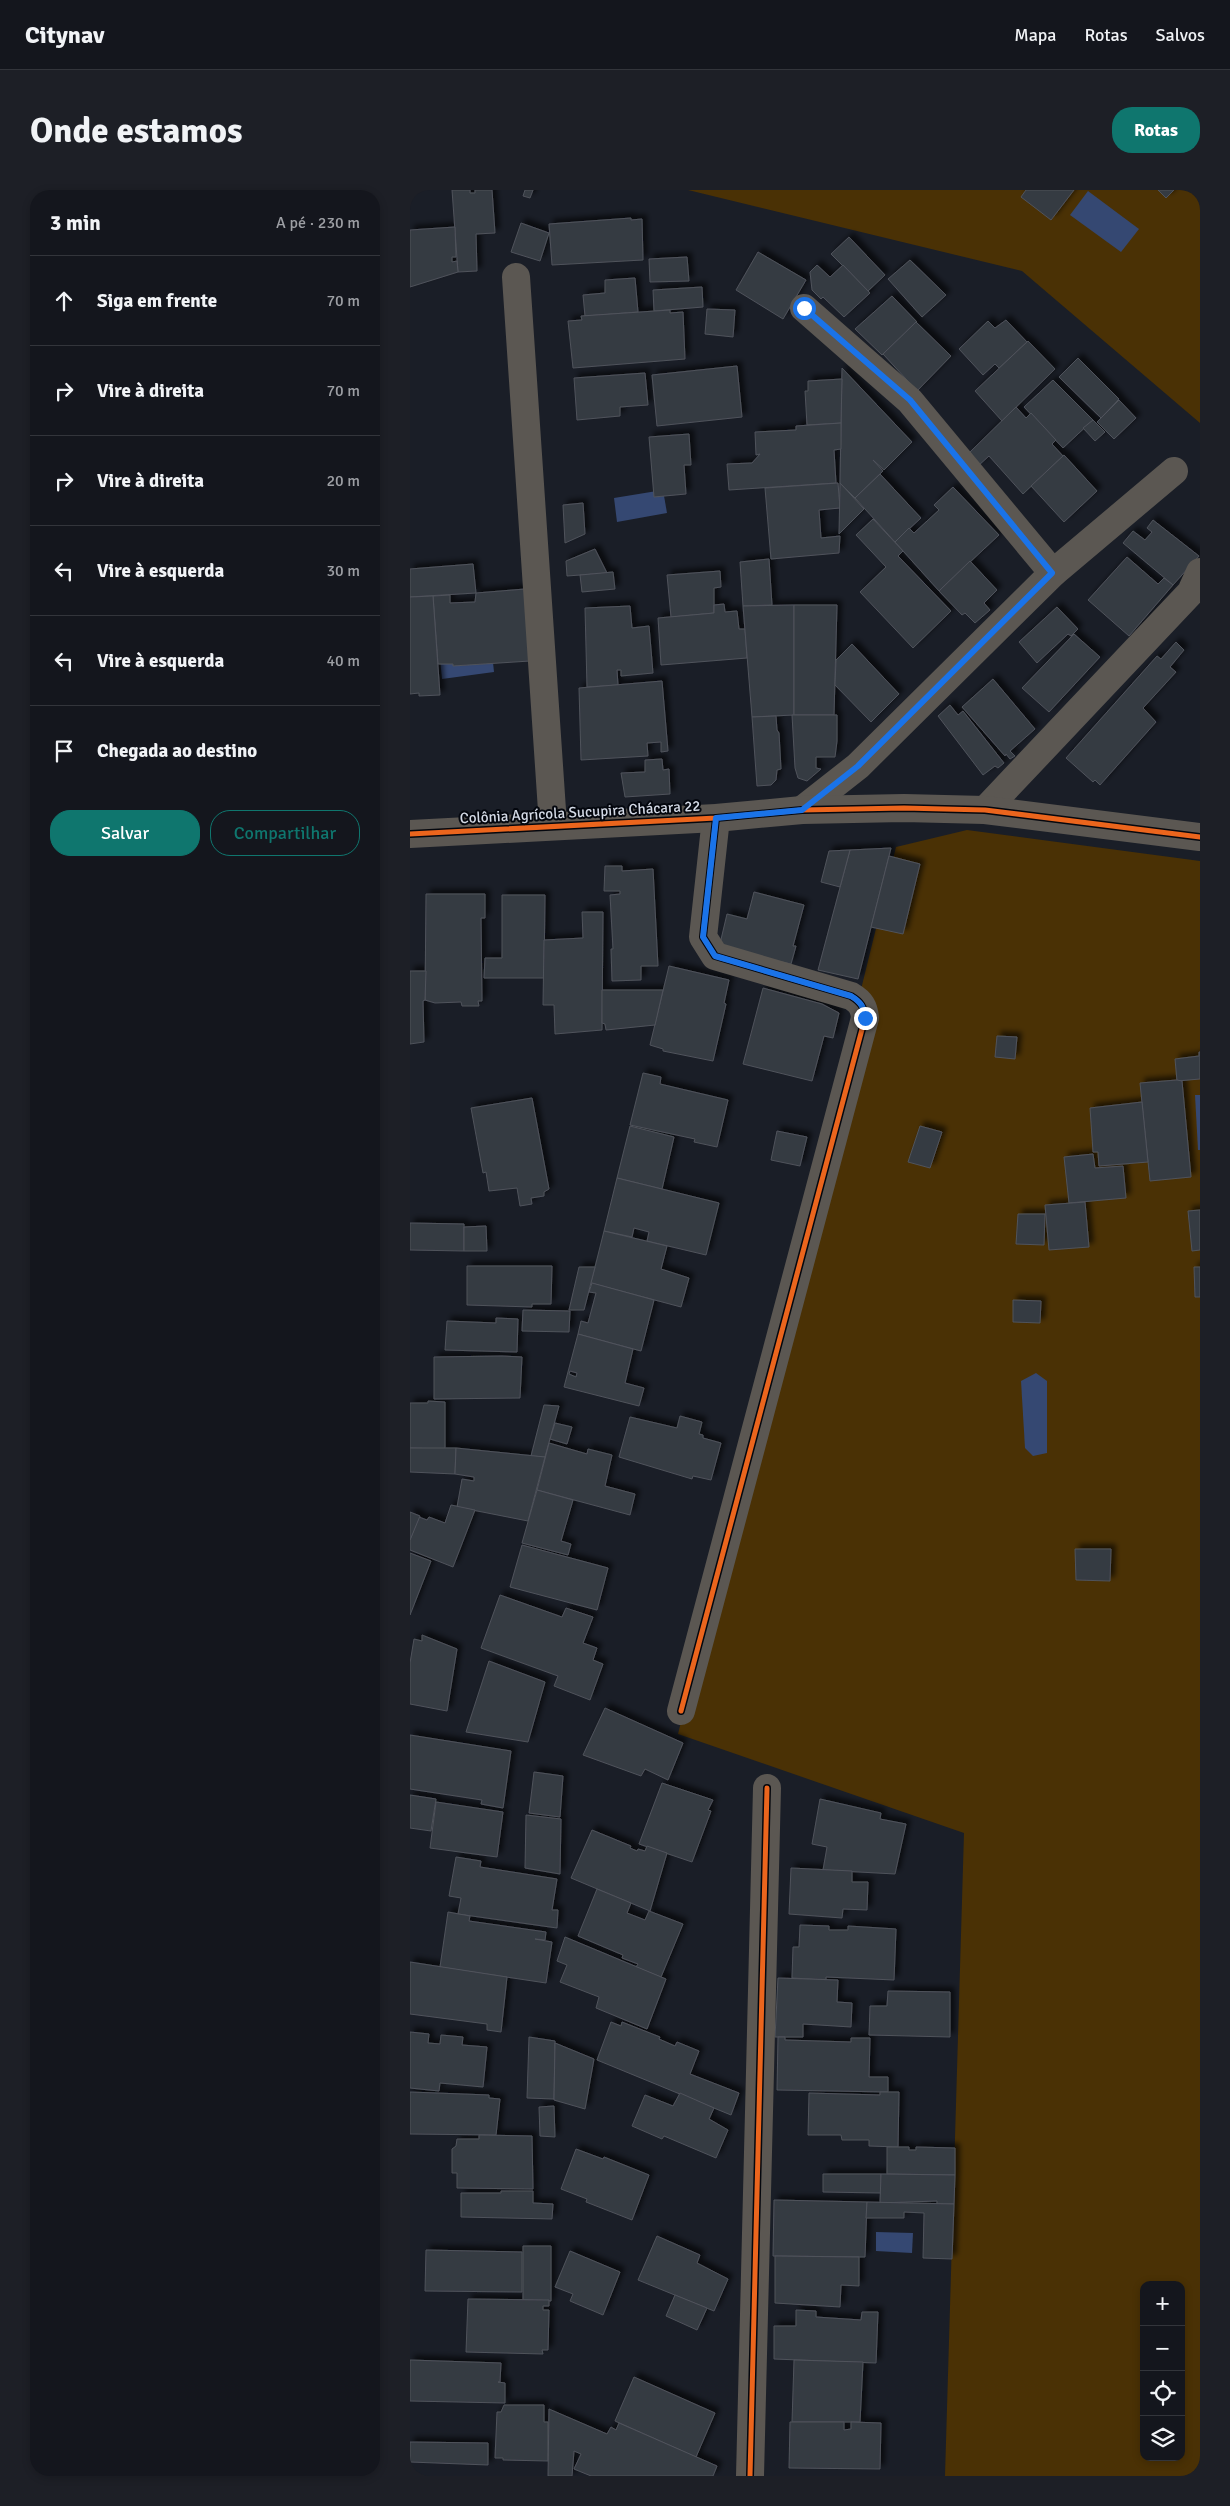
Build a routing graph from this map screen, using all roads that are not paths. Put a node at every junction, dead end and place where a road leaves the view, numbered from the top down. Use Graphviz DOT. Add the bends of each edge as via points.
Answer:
graph roads {
  1 [pos="516,277"];
  2 [pos="804,308"];
  3 [pos="1174,471"];
  4 [pos="1200,572"];
  5 [pos="1052,573"];
  6 [pos="802,810"];
  7 [pos="985,810"];
  8 [pos="716,818"];
  9 [pos="553,825"];
  10 [pos="410,834"];
  11 [pos="1200,837"];
  12 [pos="681,1711"];
  13 [pos="767,1788"];
  14 [pos="750,2476"];
  1 -- 9 [label="street"];
  2 -- 5 [label="street" via="910,400"];
  3 -- 5 [label="street"];
  4 -- 7 [label="street" via="1191,592"];
  5 -- 6 [label="street" via="858,766"];
  6 -- 7 [label="street, Colônia Agrícola Sucupira Chácara 22"];
  6 -- 8 [label="street, Colônia Agrícola Sucupira Chácara 22"];
  7 -- 11 [label="street, Colônia Agrícola Sucupira Chácara 22"];
  8 -- 9 [label="street, Colônia Agrícola Sucupira Chácara 22"];
  8 -- 12 [label="street" via="703,937 708,948 715,956 851,996 859,1001 865,1018"];
  9 -- 10 [label="street, Colônia Agrícola Sucupira Chácara 22"];
  13 -- 14 [label="street"];
}
